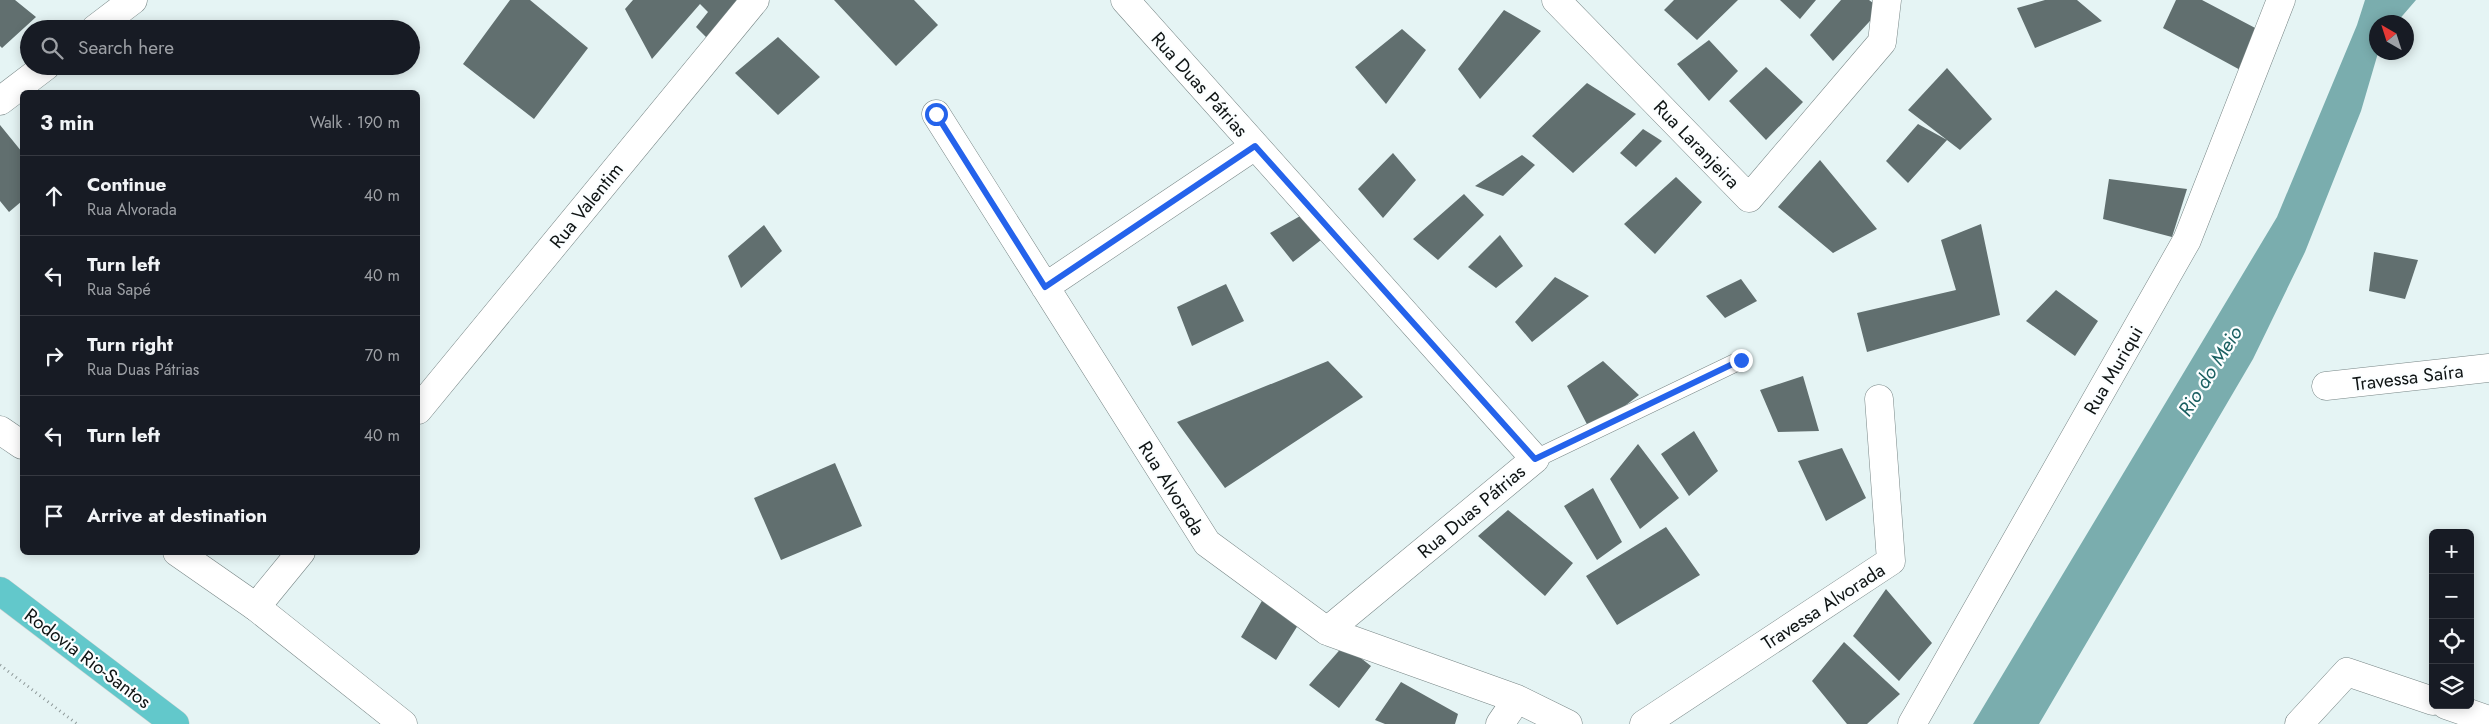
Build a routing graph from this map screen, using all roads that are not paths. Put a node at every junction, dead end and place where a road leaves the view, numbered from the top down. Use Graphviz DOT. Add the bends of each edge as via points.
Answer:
graph roads {
  1 [pos="133,0"];
  2 [pos="755,0"];
  3 [pos="1125,0"];
  4 [pos="1556,0"];
  5 [pos="1888,0"];
  6 [pos="2281,0"];
  7 [pos="107,20"];
  8 [pos="34,75"];
  9 [pos="0,101"];
  10 [pos="936,114"];
  11 [pos="1255,146"];
  12 [pos="1045,287"];
  13 [pos="1741,360"];
  14 [pos="2489,368"];
  15 [pos="2326,386"];
  16 [pos="1878,399"];
  17 [pos="420,408"];
  18 [pos="0,430"];
  19 [pos="20,444"];
  20 [pos="1535,459"];
  21 [pos="181,555"];
  22 [pos="299,555"];
  23 [pos="0,591"];
  24 [pos="256,607"];
  25 [pos="1326,631"];
  26 [pos="1517,699"];
  27 [pos="2429,700"];
  28 [pos="2457,709"];
  29 [pos="2489,720"];
  30 [pos="176,724"];
  31 [pos="403,724"];
  32 [pos="1500,724"];
  33 [pos="1568,724"];
  34 [pos="1644,724"];
  35 [pos="1912,724"];
  36 [pos="2299,724"];
  1 -- 7 [label="street"];
  2 -- 17 [label="street, Rua Valentim"];
  3 -- 11 [label="street, Rua Duas Pátrias"];
  4 -- 5 [label="street, Rua Laranjeira" via="1749,198 1882,42"];
  6 -- 35 [label="street, Rua Muriqui" via="2187,240"];
  8 -- 9 [label="street"];
  10 -- 12 [label="street, Rua Alvorada"];
  11 -- 12 [label="street"];
  11 -- 20 [label="street, Rua Duas Pátrias"];
  12 -- 25 [label="street, Rua Alvorada" via="1207,543"];
  13 -- 20 [label="lane"];
  14 -- 15 [label="street, Travessa Saíra"];
  16 -- 34 [label="street, Travessa Alvorada" via="1891,561"];
  18 -- 19 [label="street"];
  20 -- 25 [label="street, Rua Duas Pátrias"];
  21 -- 24 [label="street"];
  22 -- 24 [label="street"];
  23 -- 30 [label="highway, Rodovia Rio-Santos"];
  24 -- 31 [label="street"];
  25 -- 26 [label="street, Rua Alvorada"];
  26 -- 32 [label="street"];
  26 -- 33 [label="street, Rua Alvorada"];
  27 -- 36 [label="street" via="2347,672"];
  28 -- 29 [label="street"];
}
